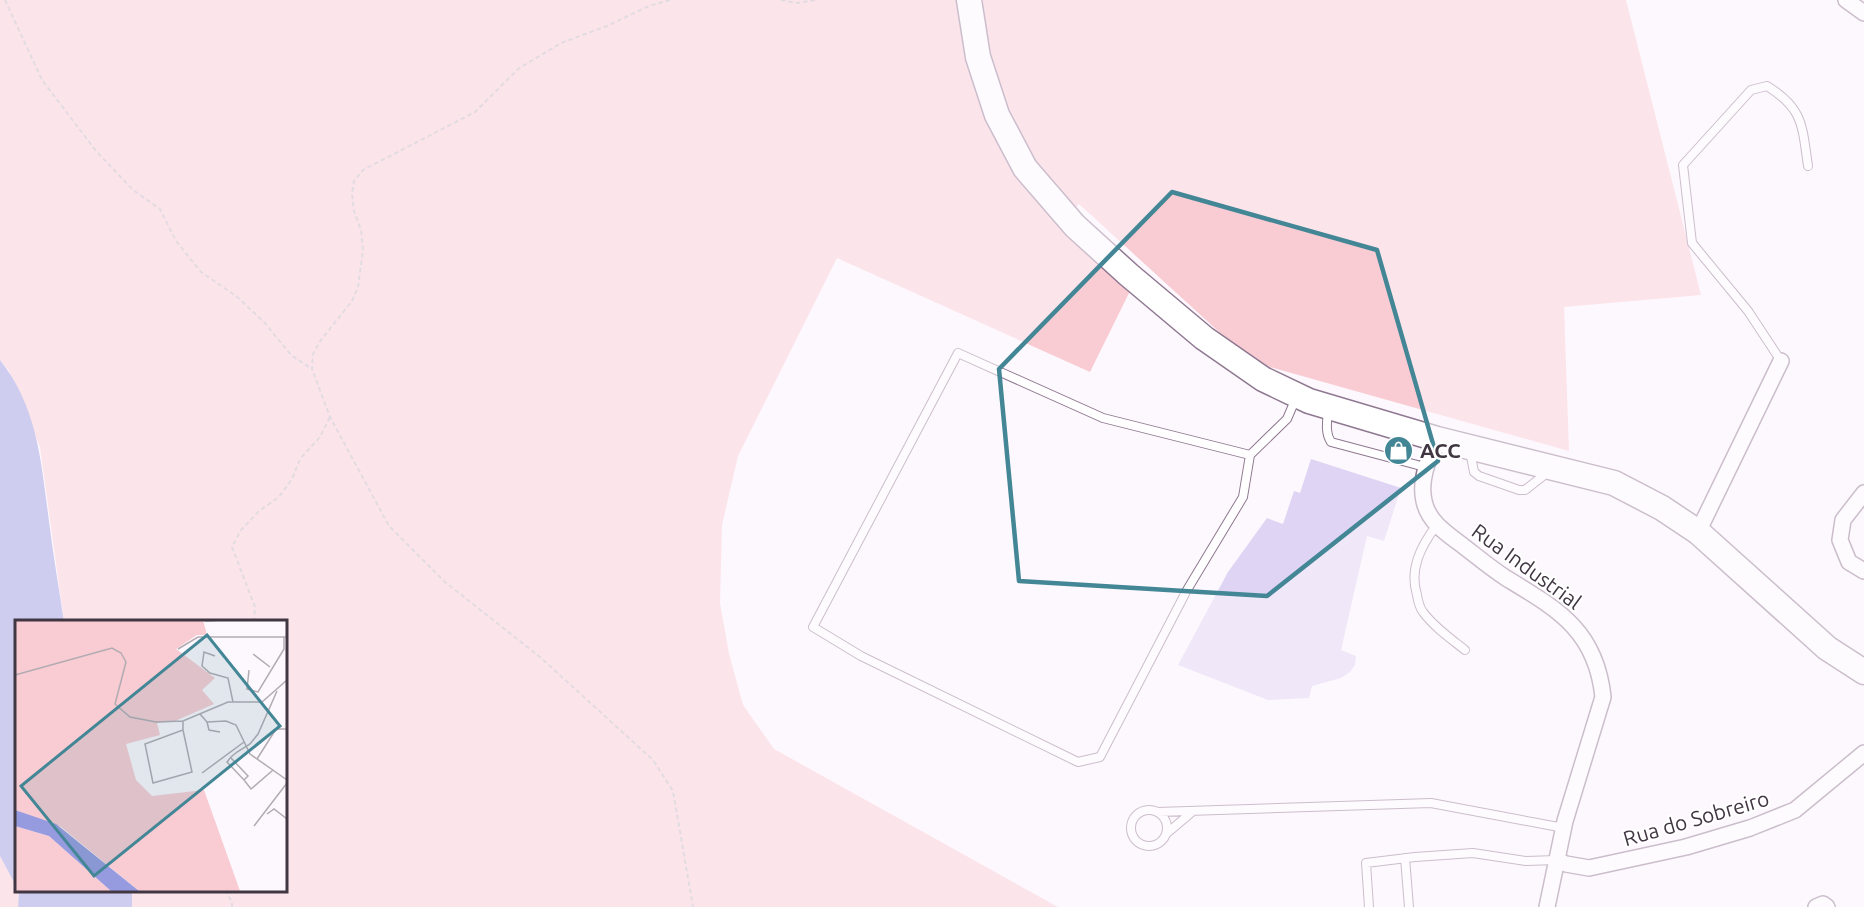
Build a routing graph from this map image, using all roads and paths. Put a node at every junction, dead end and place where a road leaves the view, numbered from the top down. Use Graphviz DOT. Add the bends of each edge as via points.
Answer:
graph roads {
  1 [pos="5,0"];
  2 [pos="670,0"];
  3 [pos="782,0"];
  4 [pos="816,0"];
  5 [pos="969,0"];
  6 [pos="1846,0"];
  7 [pos="1864,13"];
  8 [pos="1808,166"];
  9 [pos="1781,361"];
  10 [pos="312,369"];
  11 [pos="1297,397"];
  12 [pos="1328,407"];
  13 [pos="330,417"];
  14 [pos="1437,439"];
  15 [pos="1250,455"];
  16 [pos="1425,467"];
  17 [pos="1864,493"];
  18 [pos="1436,526"];
  19 [pos="1698,532"];
  20 [pos="1864,571"];
  21 [pos="255,620"];
  22 [pos="1465,650"];
  23 [pos="1864,672"];
  24 [pos="1864,753"];
  25 [pos="1158,812"];
  26 [pos="1192,812"];
  27 [pos="1564,828"];
  28 [pos="1166,834"];
  29 [pos="1405,858"];
  30 [pos="1557,860"];
  31 [pos="226,892"];
  32 [pos="232,907"];
  33 [pos="693,907"];
  34 [pos="1368,907"];
  35 [pos="1409,907"];
  36 [pos="1547,907"];
  37 [pos="1816,907"];
  38 [pos="1827,907"];
  1 -- 10 [label="path" via="42,80 96,151 133,190 160,209 176,241 201,272 237,296 291,355"];
  2 -- 10 [label="path" via="561,44 518,69 475,112 363,170 354,181 352,194 363,250 358,287 352,301 321,340"];
  3 -- 4 [label="path"];
  5 -- 11 [label="main road" via="978,57 997,115 1025,168 1075,226 1129,275 1204,338 1263,379"];
  6 -- 7 [label="street"];
  8 -- 9 [label="lane" via="1802,123 1785,97 1767,87 1750,90 1683,165 1692,243 1748,311"];
  9 -- 19 [label="street"];
  10 -- 13 [label="path"];
  11 -- 12 [label="main road"];
  11 -- 15 [label="lane" via="1287,419"];
  12 -- 14 [label="main road"];
  12 -- 16 [label="lane" via="1331,442"];
  13 -- 21 [label="path" via="321,437 300,459 292,480 279,497 241,530 232,547 255,607"];
  13 -- 33 [label="path" via="389,526 445,582 540,657 653,760 673,791"];
  14 -- 16 [label="street, Rua Industrial"];
  14 -- 19 [label="main road" via="1614,483"];
  15 -- 15 [label="lane" via="1103,418 957,353 813,627 861,656 1078,762 1100,757 1187,590 1243,497"];
  16 -- 18 [label="street, Rua Industrial" via="1424,501"];
  17 -- 20 [label="street" via="1843,520 1840,540 1849,562"];
  18 -- 22 [label="lane" via="1416,560 1413,584 1421,610"];
  18 -- 27 [label="street, Rua Industrial" via="1562,614 1577,628 1589,649 1603,697"];
  19 -- 23 [label="main road" via="1827,648"];
  24 -- 30 [label="street, Rua do Sobreiro" via="1795,810 1750,828 1686,847 1589,868"];
  25 -- 26 [label="lane"];
  25 -- 28 [label="lane" via="1165,820"];
  25 -- 28 [label="lane" via="1140,812 1132,821 1132,833 1139,843 1151,846"];
  26 -- 27 [label="lane" via="1431,803"];
  26 -- 28 [label="lane"];
  27 -- 30 [label="street, Rua Industrial"];
  29 -- 30 [label="lane" via="1473,853 1526,861"];
  29 -- 34 [label="lane" via="1366,863"];
  29 -- 35 [label="lane"];
  30 -- 36 [label="street, Rua Industrial"];
  31 -- 32 [label="path"];
  37 -- 38 [label="street" via="1823,903"];
}
